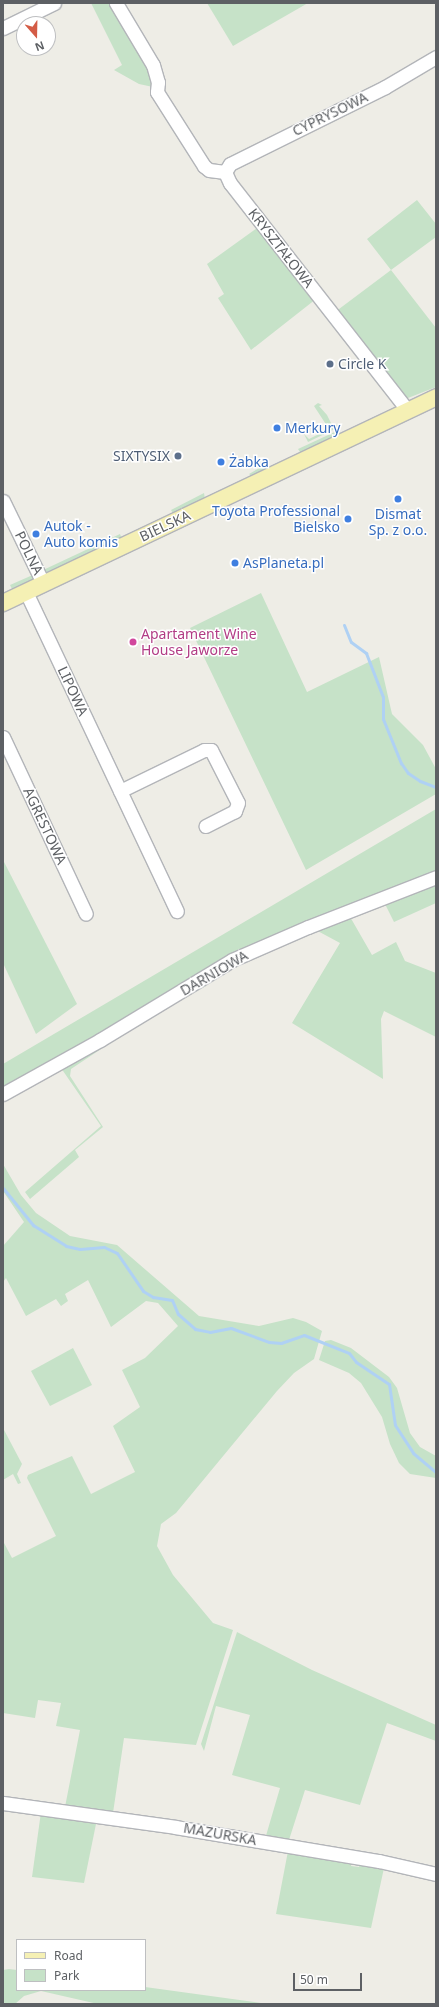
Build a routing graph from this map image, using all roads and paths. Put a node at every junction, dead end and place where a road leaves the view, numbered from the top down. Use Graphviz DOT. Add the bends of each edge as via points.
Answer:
graph roads {
  1 [pos="54,3"];
  2 [pos="116,3"];
  3 [pos="3,28"];
  4 [pos="436,57"];
  5 [pos="225,172"];
  6 [pos="436,397"];
  7 [pos="408,410"];
  8 [pos="3,501"];
  9 [pos="43,583"];
  10 [pos="26,592"];
  11 [pos="3,602"];
  12 [pos="3,737"];
  13 [pos="120,791"];
  14 [pos="206,826"];
  15 [pos="436,877"];
  16 [pos="177,911"];
  17 [pos="86,914"];
  18 [pos="3,1094"];
  19 [pos="3,1803"];
  20 [pos="436,1874"];
  1 -- 3 [label="street"];
  2 -- 5 [label="street" via="153,65 158,82 157,92 204,166 209,170"];
  4 -- 5 [label="street, CYPRYSOWA" via="385,87 230,164"];
  5 -- 7 [label="street, KRYSZTAŁOWA" via="230,183"];
  6 -- 7 [label="main road, BIELSKA"];
  7 -- 9 [label="main road, BIELSKA"];
  8 -- 9 [label="street, POLNA"];
  9 -- 10 [label="main road, BIELSKA"];
  10 -- 11 [label="main road, BIELSKA"];
  10 -- 13 [label="street, LIPOWA"];
  12 -- 17 [label="street, AGRESTOWA"];
  13 -- 14 [label="street" via="204,750 211,750 238,803 235,811"];
  13 -- 16 [label="street, LIPOWA"];
  15 -- 18 [label="street, DARNIOWA" via="308,926 232,960 100,1040"];
  19 -- 20 [label="street, MAZURSKA" via="183,1828 379,1861"];
}
